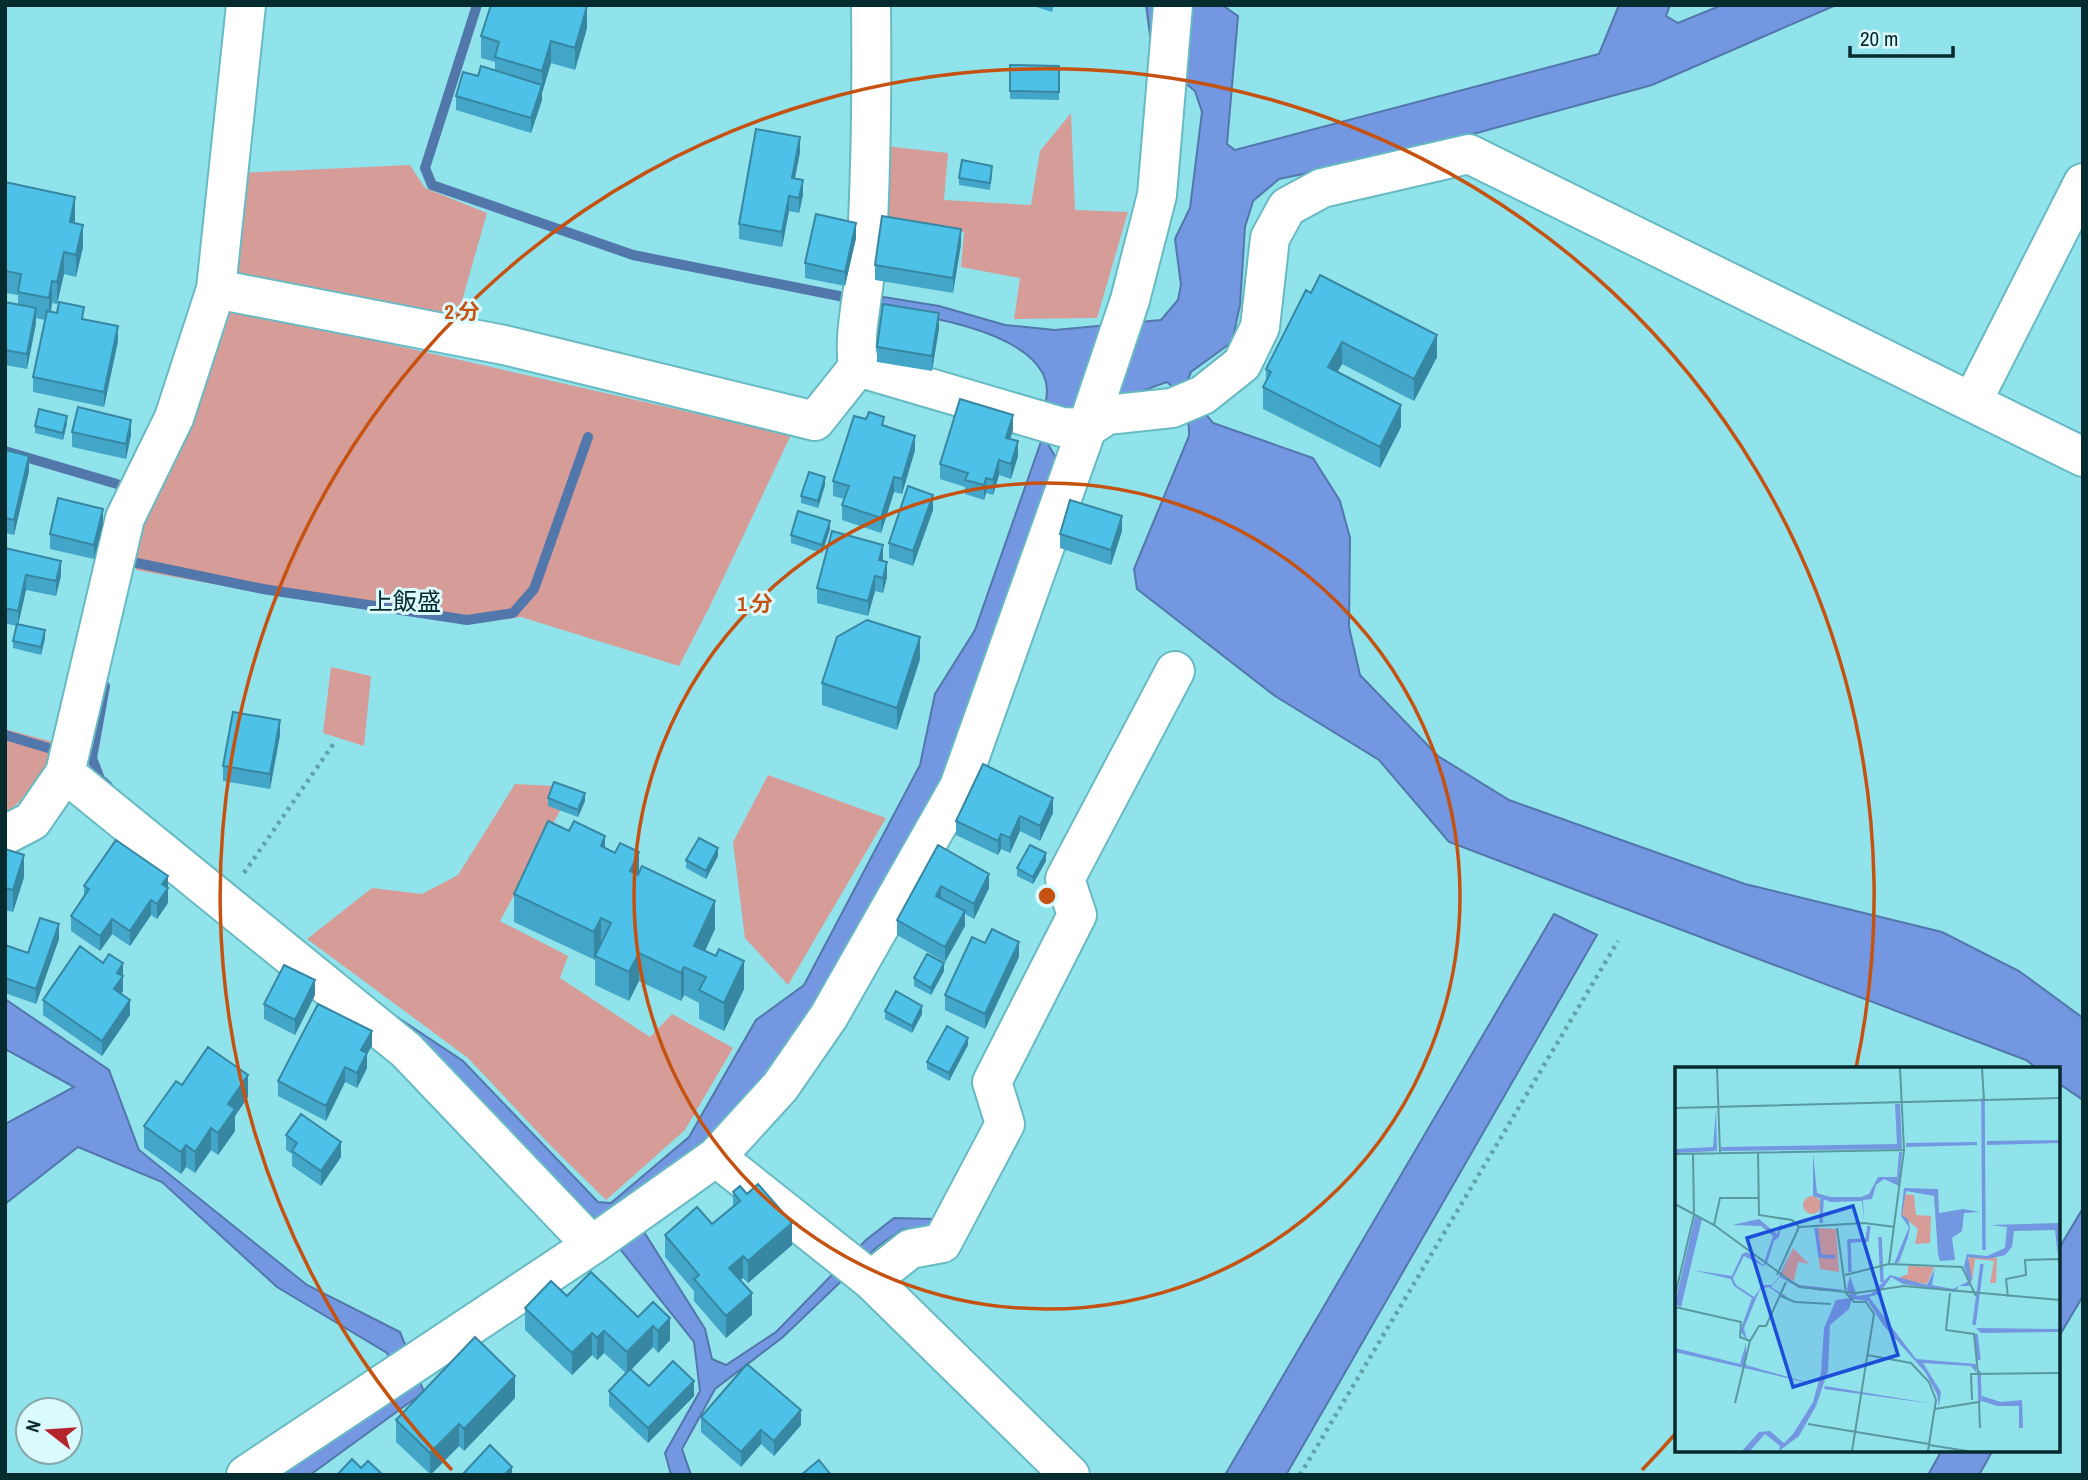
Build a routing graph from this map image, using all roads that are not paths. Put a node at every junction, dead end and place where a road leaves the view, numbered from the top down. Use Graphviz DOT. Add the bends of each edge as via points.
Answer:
graph roads {
  1 [pos="246,5"];
  2 [pos="871,5"];
  3 [pos="1172,5"];
  4 [pos="2083,183"];
  5 [pos="216,289"];
  6 [pos="858,367"];
  7 [pos="1972,402"];
  8 [pos="1064,425"];
  9 [pos="2083,457"];
  10 [pos="1175,671"];
  11 [pos="65,773"];
  12 [pos="5,835"];
  13 [pos="716,1157"];
  14 [pos="614,1229"];
  15 [pos="858,1270"];
  16 [pos="246,1475"];
  17 [pos="1070,1475"];
  1 -- 5 [label="street"];
  2 -- 6 [label="street" via="872,148 863,298 855,348"];
  3 -- 8 [label="street" via="1157,195 1130,299"];
  4 -- 7 [label="street"];
  5 -- 6 [label="street" via="504,345 815,421"];
  5 -- 11 [label="street" via="174,418 125,518"];
  6 -- 8 [label="street"];
  7 -- 8 [label="street" via="1469,154 1322,188 1287,206 1270,238 1260,327 1242,364 1188,401"];
  7 -- 9 [label="street"];
  8 -- 13 [label="street" via="959,786 830,1016 780,1087"];
  10 -- 15 [label="street" via="1065,879 1077,915 992,1082 1006,1124 942,1243"];
  11 -- 12 [label="street" via="32,821"];
  11 -- 14 [label="street" via="406,1050"];
  13 -- 14 [label="street"];
  13 -- 15 [label="street"];
  14 -- 16 [label="street"];
  15 -- 17 [label="street"];
}
